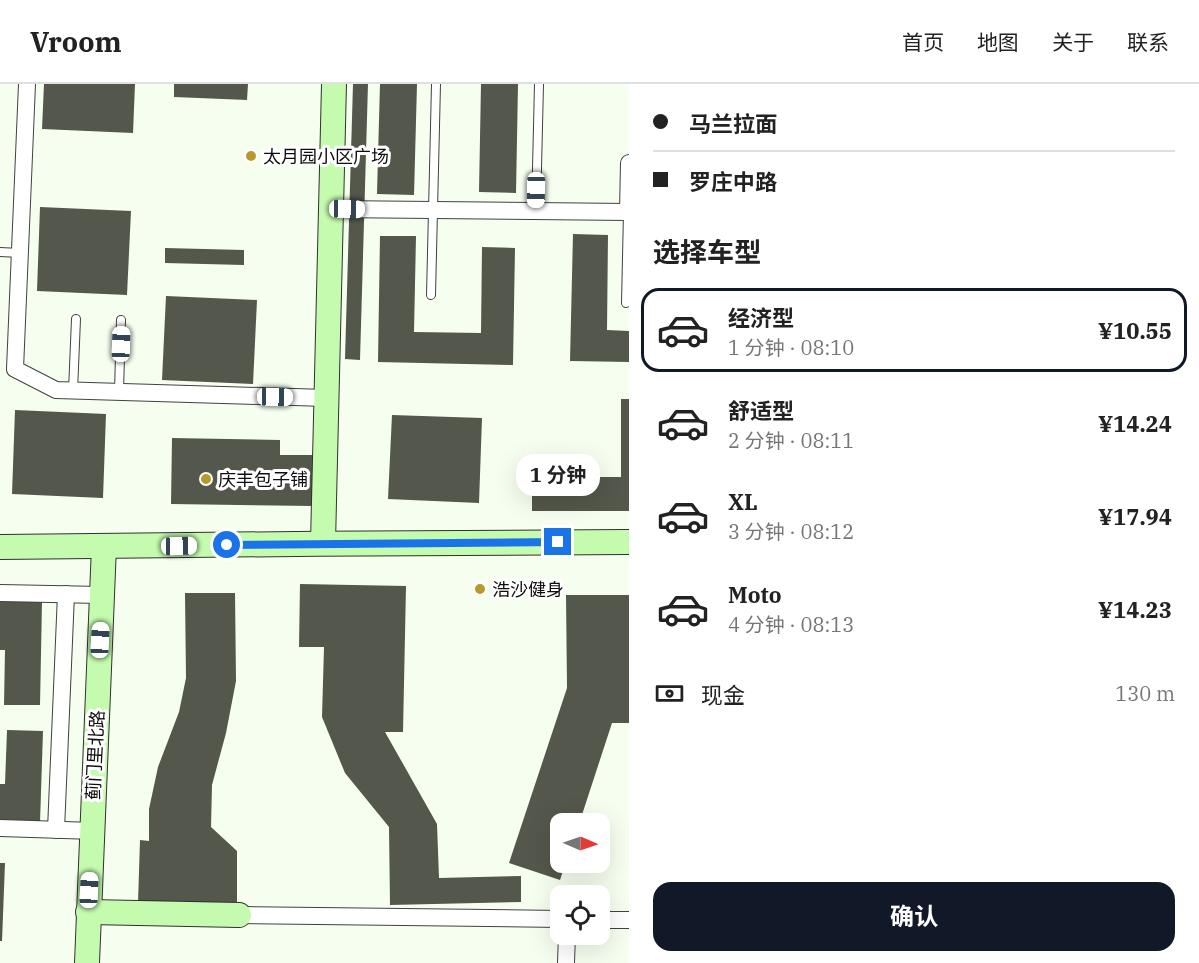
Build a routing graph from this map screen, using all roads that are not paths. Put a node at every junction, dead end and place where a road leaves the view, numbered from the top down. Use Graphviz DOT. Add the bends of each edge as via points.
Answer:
graph roads {
  1 [pos="21,84"];
  2 [pos="27,84"];
  3 [pos="334,84"];
  4 [pos="436,84"];
  5 [pos="539,84"];
  6 [pos="629,163"];
  7 [pos="331,209"];
  8 [pos="433,210"];
  9 [pos="536,211"];
  10 [pos="628,212"];
  11 [pos="0,252"];
  12 [pos="20,253"];
  13 [pos="431,295"];
  14 [pos="626,303"];
  15 [pos="76,320"];
  16 [pos="122,320"];
  17 [pos="73,391"];
  18 [pos="119,392"];
  19 [pos="326,398"];
  20 [pos="629,542"];
  21 [pos="323,543"];
  22 [pos="104,546"];
  23 [pos="0,547"];
  24 [pos="0,593"];
  25 [pos="66,594"];
  26 [pos="102,595"];
  27 [pos="0,828"];
  28 [pos="56,830"];
  29 [pos="95,831"];
  30 [pos="88,912"];
  31 [pos="238,915"];
  32 [pos="550,919"];
  33 [pos="610,920"];
  34 [pos="629,920"];
  35 [pos="567,945"];
  36 [pos="87,963"];
  37 [pos="566,963"];
  1 -- 2 [label="lane"];
  2 -- 12 [label="street"];
  3 -- 7 [label="street"];
  4 -- 8 [label="lane"];
  5 -- 9 [label="lane"];
  6 -- 10 [label="street"];
  7 -- 8 [label="street"];
  7 -- 19 [label="street"];
  8 -- 9 [label="street"];
  8 -- 13 [label="lane"];
  9 -- 10 [label="street"];
  10 -- 14 [label="lane"];
  11 -- 12 [label="lane"];
  12 -- 17 [label="street" via="15,369 56,390"];
  15 -- 17 [label="lane"];
  16 -- 18 [label="lane"];
  17 -- 18 [label="street"];
  18 -- 19 [label="street"];
  19 -- 21 [label="street"];
  20 -- 21 [label="street"];
  21 -- 22 [label="street"];
  22 -- 23 [label="street"];
  22 -- 26 [label="street, 蓟门里北路"];
  24 -- 25 [label="street"];
  25 -- 26 [label="street"];
  25 -- 28 [label="street"];
  26 -- 30 [label="street, 蓟门里北路"];
  27 -- 28 [label="street"];
  28 -- 29 [label="street"];
  30 -- 31 [label="street"];
  30 -- 36 [label="street, 蓟门里北路"];
  31 -- 32 [label="street"];
  33 -- 34 [label="street"];
  35 -- 37 [label="street"];
}
